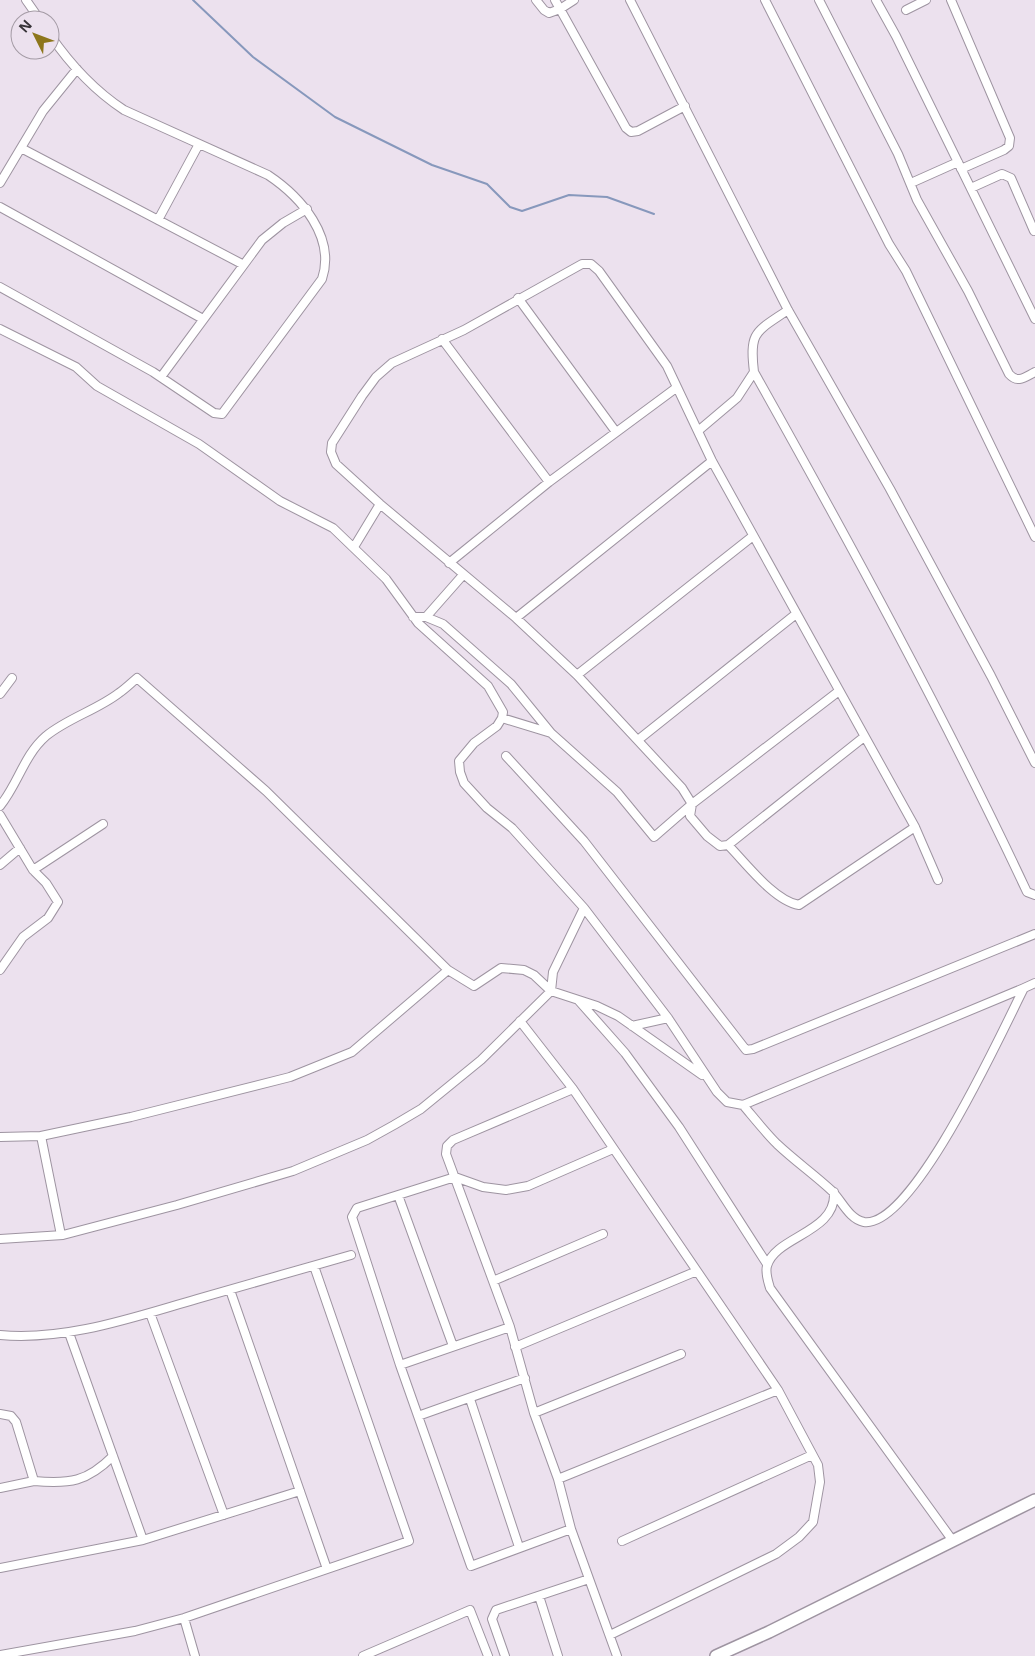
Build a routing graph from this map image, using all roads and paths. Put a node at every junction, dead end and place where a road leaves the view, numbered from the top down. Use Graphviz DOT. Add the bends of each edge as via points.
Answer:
graph roads {
  1 [pos="536,0"];
  2 [pos="555,0"];
  3 [pos="574,0"];
  4 [pos="630,0"];
  5 [pos="765,0"];
  6 [pos="819,0"];
  7 [pos="876,0"];
  8 [pos="926,0"];
  9 [pos="951,0"];
  10 [pos="560,9"];
  11 [pos="906,10"];
  12 [pos="60,48"];
  13 [pos="77,69"];
  14 [pos="685,106"];
  15 [pos="199,144"];
  16 [pos="21,148"];
  17 [pos="960,166"];
  18 [pos="0,183"];
  19 [pos="911,183"];
  20 [pos="971,188"];
  21 [pos="0,206"];
  22 [pos="307,208"];
  23 [pos="158,220"];
  24 [pos="1034,231"];
  25 [pos="242,264"];
  26 [pos="0,287"];
  27 [pos="518,298"];
  28 [pos="788,310"];
  29 [pos="203,319"];
  30 [pos="1035,319"];
  31 [pos="0,330"];
  32 [pos="442,339"];
  33 [pos="754,372"];
  34 [pos="1035,372"];
  35 [pos="161,377"];
  36 [pos="676,388"];
  37 [pos="698,431"];
  38 [pos="616,432"];
  39 [pos="712,461"];
  40 [pos="549,482"];
  41 [pos="380,504"];
  42 [pos="753,536"];
  43 [pos="1035,537"];
  44 [pos="354,547"];
  45 [pos="449,563"];
  46 [pos="463,575"];
  47 [pos="796,614"];
  48 [pos="413,617"];
  49 [pos="426,617"];
  50 [pos="516,618"];
  51 [pos="577,675"];
  52 [pos="12,678"];
  53 [pos="839,691"];
  54 [pos="0,694"];
  55 [pos="502,718"];
  56 [pos="551,733"];
  57 [pos="864,737"];
  58 [pos="638,740"];
  59 [pos="506,756"];
  60 [pos="1035,763"];
  61 [pos="692,804"];
  62 [pos="0,806"];
  63 [pos="0,816"];
  64 [pos="103,824"];
  65 [pos="915,828"];
  66 [pos="728,844"];
  67 [pos="20,848"];
  68 [pos="0,865"];
  69 [pos="33,870"];
  70 [pos="938,880"];
  71 [pos="1035,895"];
  72 [pos="584,908"];
  73 [pos="1035,934"];
  74 [pos="0,970"];
  75 [pos="448,970"];
  76 [pos="1035,983"];
  77 [pos="1024,988"];
  78 [pos="551,991"];
  79 [pos="577,1000"];
  80 [pos="668,1018"];
  81 [pos="520,1021"];
  82 [pos="632,1026"];
  83 [pos="706,1077"];
  84 [pos="573,1089"];
  85 [pos="743,1104"];
  86 [pos="41,1136"];
  87 [pos="0,1137"];
  88 [pos="613,1149"];
  89 [pos="455,1177"];
  90 [pos="834,1192"];
  91 [pos="398,1196"];
  92 [pos="604,1234"];
  93 [pos="61,1235"];
  94 [pos="0,1239"];
  95 [pos="351,1255"];
  96 [pos="768,1264"];
  97 [pos="314,1266"];
  98 [pos="697,1271"];
  99 [pos="493,1281"];
  100 [pos="230,1290"];
  101 [pos="150,1312"];
  102 [pos="510,1327"];
  103 [pos="70,1333"];
  104 [pos="0,1335"];
  105 [pos="453,1346"];
  106 [pos="515,1347"];
  107 [pos="681,1354"];
  108 [pos="400,1365"];
  109 [pos="525,1378"];
  110 [pos="778,1390"];
  111 [pos="470,1399"];
  112 [pos="534,1412"];
  113 [pos="0,1414"];
  114 [pos="418,1416"];
  115 [pos="113,1456"];
  116 [pos="812,1456"];
  117 [pos="558,1479"];
  118 [pos="34,1481"];
  119 [pos="0,1488"];
  120 [pos="300,1490"];
  121 [pos="1035,1500"];
  122 [pos="224,1515"];
  123 [pos="571,1529"];
  124 [pos="143,1540"];
  125 [pos="622,1541"];
  126 [pos="953,1541"];
  127 [pos="519,1546"];
  128 [pos="0,1568"];
  129 [pos="327,1569"];
  130 [pos="589,1579"];
  131 [pos="540,1596"];
  132 [pos="184,1618"];
  133 [pos="610,1634"];
  134 [pos="0,1656"];
  135 [pos="195,1656"];
  136 [pos="363,1656"];
  137 [pos="488,1656"];
  138 [pos="505,1656"];
  139 [pos="558,1656"];
  140 [pos="617,1656"];
  141 [pos="716,1656"];
  1 -- 10 [label="street" via="549,13"];
  2 -- 10 [label="street"];
  3 -- 10 [label="street"];
  4 -- 14 [label="street"];
  5 -- 43 [label="street" via="906,272"];
  6 -- 19 [label="street"];
  7 -- 17 [label="street"];
  8 -- 11 [label="street"];
  9 -- 17 [label="street" via="1010,138 1009,146 1004,150"];
  10 -- 14 [label="street" via="631,132"];
  12 -- 13 [label="street"];
  13 -- 15 [label="street" via="124,110"];
  13 -- 16 [label="street" via="53,96"];
  14 -- 28 [label="street"];
  15 -- 22 [label="street" via="268,175"];
  15 -- 23 [label="street"];
  16 -- 18 [label="street"];
  16 -- 23 [label="street"];
  17 -- 19 [label="street"];
  17 -- 20 [label="street"];
  19 -- 34 [label="street" via="1009,374 1018,380"];
  20 -- 24 [label="street" via="1007,174"];
  20 -- 30 [label="street"];
  21 -- 29 [label="street"];
  22 -- 25 [label="street" via="262,240"];
  22 -- 35 [label="street" via="325,249 327,264 322,279 229,408 222,414 214,413"];
  23 -- 25 [label="street"];
  25 -- 29 [label="street"];
  26 -- 35 [label="street"];
  27 -- 32 [label="street" via="464,330"];
  27 -- 36 [label="street" via="582,264 591,264 667,366"];
  27 -- 38 [label="street"];
  28 -- 33 [label="street" via="757,331 752,342"];
  28 -- 60 [label="street" via="876,465"];
  29 -- 35 [label="street"];
  31 -- 44 [label="street" via="76,368 97,386 199,444 280,502 333,528"];
  32 -- 40 [label="street"];
  32 -- 41 [label="street" via="392,363 376,377 332,443 331,452 336,464"];
  33 -- 37 [label="street" via="737,398"];
  33 -- 71 [label="street" via="901,640 1027,892"];
  36 -- 37 [label="street"];
  36 -- 38 [label="street"];
  37 -- 39 [label="street"];
  38 -- 40 [label="street"];
  39 -- 42 [label="street"];
  39 -- 50 [label="street"];
  40 -- 45 [label="street"];
  41 -- 44 [label="street"];
  41 -- 45 [label="street"];
  42 -- 47 [label="street"];
  42 -- 51 [label="street"];
  44 -- 48 [label="street" via="395,589"];
  45 -- 46 [label="street"];
  46 -- 49 [label="street"];
  46 -- 50 [label="street"];
  47 -- 53 [label="street"];
  47 -- 58 [label="street"];
  48 -- 49 [label="street"];
  48 -- 55 [label="street" via="488,686 500,704"];
  49 -- 56 [label="street" via="457,635 511,684"];
  50 -- 51 [label="street"];
  51 -- 58 [label="street"];
  52 -- 54 [label="street"];
  53 -- 57 [label="street"];
  53 -- 61 [label="street"];
  55 -- 56 [label="street"];
  55 -- 72 [label="street" via="497,726 464,752 459,761 464,783 487,808 512,828"];
  56 -- 61 [label="street" via="617,792 654,837"];
  57 -- 65 [label="street"];
  57 -- 66 [label="street"];
  58 -- 61 [label="street" via="682,788"];
  59 -- 73 [label="street" via="584,841 746,1050"];
  61 -- 66 [label="street" via="690,816 696,823 720,846"];
  62 -- 75 [label="street" via="27,757 46,736 119,694 136,678 266,791"];
  63 -- 67 [label="street"];
  64 -- 69 [label="street"];
  65 -- 66 [label="street" via="799,905 779,897"];
  65 -- 70 [label="street"];
  67 -- 68 [label="street"];
  67 -- 69 [label="street"];
  69 -- 74 [label="street" via="58,902 48,918 23,937"];
  72 -- 78 [label="street" via="553,972"];
  72 -- 80 [label="street"];
  75 -- 78 [label="street" via="474,986 501,968 524,970"];
  75 -- 86 [label="street" via="352,1052 290,1077"];
  76 -- 77 [label="street"];
  77 -- 85 [label="street"];
  77 -- 90 [label="street" via="944,1143 922,1176 895,1207 878,1220 861,1221 855,1219"];
  78 -- 79 [label="street"];
  78 -- 81 [label="street"];
  79 -- 82 [label="street" via="597,1006"];
  79 -- 96 [label="street" via="625,1053 679,1127"];
  80 -- 82 [label="street"];
  80 -- 83 [label="street"];
  81 -- 84 [label="street"];
  81 -- 93 [label="street" via="481,1060 421,1109 367,1140 293,1171"];
  82 -- 83 [label="street"];
  83 -- 85 [label="street" via="726,1102"];
  84 -- 88 [label="street"];
  84 -- 89 [label="street" via="453,1140 447,1146 446,1154"];
  85 -- 90 [label="street" via="778,1145"];
  86 -- 87 [label="street"];
  86 -- 93 [label="street"];
  88 -- 89 [label="street" via="528,1186 506,1190 471,1185"];
  88 -- 98 [label="street"];
  89 -- 91 [label="street"];
  89 -- 99 [label="street"];
  90 -- 96 [label="street" via="832,1210 823,1220 776,1254"];
  91 -- 105 [label="street"];
  91 -- 108 [label="street" via="357,1208 352,1217"];
  92 -- 99 [label="street"];
  93 -- 94 [label="street"];
  95 -- 97 [label="street"];
  96 -- 126 [label="street" via="767,1277 775,1296"];
  97 -- 100 [label="street"];
  97 -- 129 [label="street" via="409,1541"];
  98 -- 106 [label="street"];
  98 -- 110 [label="street"];
  99 -- 102 [label="street"];
  100 -- 101 [label="street"];
  100 -- 120 [label="street"];
  101 -- 103 [label="street"];
  101 -- 122 [label="street"];
  102 -- 105 [label="street"];
  102 -- 106 [label="street"];
  103 -- 104 [label="street" via="31,1337"];
  103 -- 115 [label="street"];
  105 -- 108 [label="street"];
  106 -- 109 [label="street"];
  107 -- 112 [label="street"];
  108 -- 114 [label="street"];
  109 -- 111 [label="street"];
  109 -- 112 [label="street"];
  110 -- 116 [label="street"];
  110 -- 117 [label="street"];
  111 -- 114 [label="street"];
  111 -- 127 [label="street"];
  112 -- 117 [label="street"];
  113 -- 118 [label="street" via="10,1416 16,1422"];
  114 -- 127 [label="street" via="471,1566"];
  115 -- 118 [label="street" via="100,1469 72,1482"];
  115 -- 124 [label="street"];
  116 -- 125 [label="street"];
  116 -- 133 [label="street" via="818,1465 820,1482 817,1508 813,1522 799,1537 776,1554"];
  117 -- 123 [label="street"];
  118 -- 119 [label="street"];
  120 -- 122 [label="street"];
  120 -- 129 [label="street"];
  121 -- 126 [label="main road"];
  122 -- 124 [label="street"];
  123 -- 127 [label="street"];
  123 -- 130 [label="street"];
  124 -- 128 [label="street"];
  126 -- 141 [label="main road"];
  129 -- 132 [label="street"];
  130 -- 131 [label="street"];
  130 -- 133 [label="street"];
  131 -- 138 [label="street" via="496,1610 492,1615"];
  131 -- 139 [label="street"];
  132 -- 134 [label="street" via="135,1631"];
  132 -- 135 [label="street"];
  133 -- 140 [label="street"];
  136 -- 137 [label="street" via="470,1610"];
}
